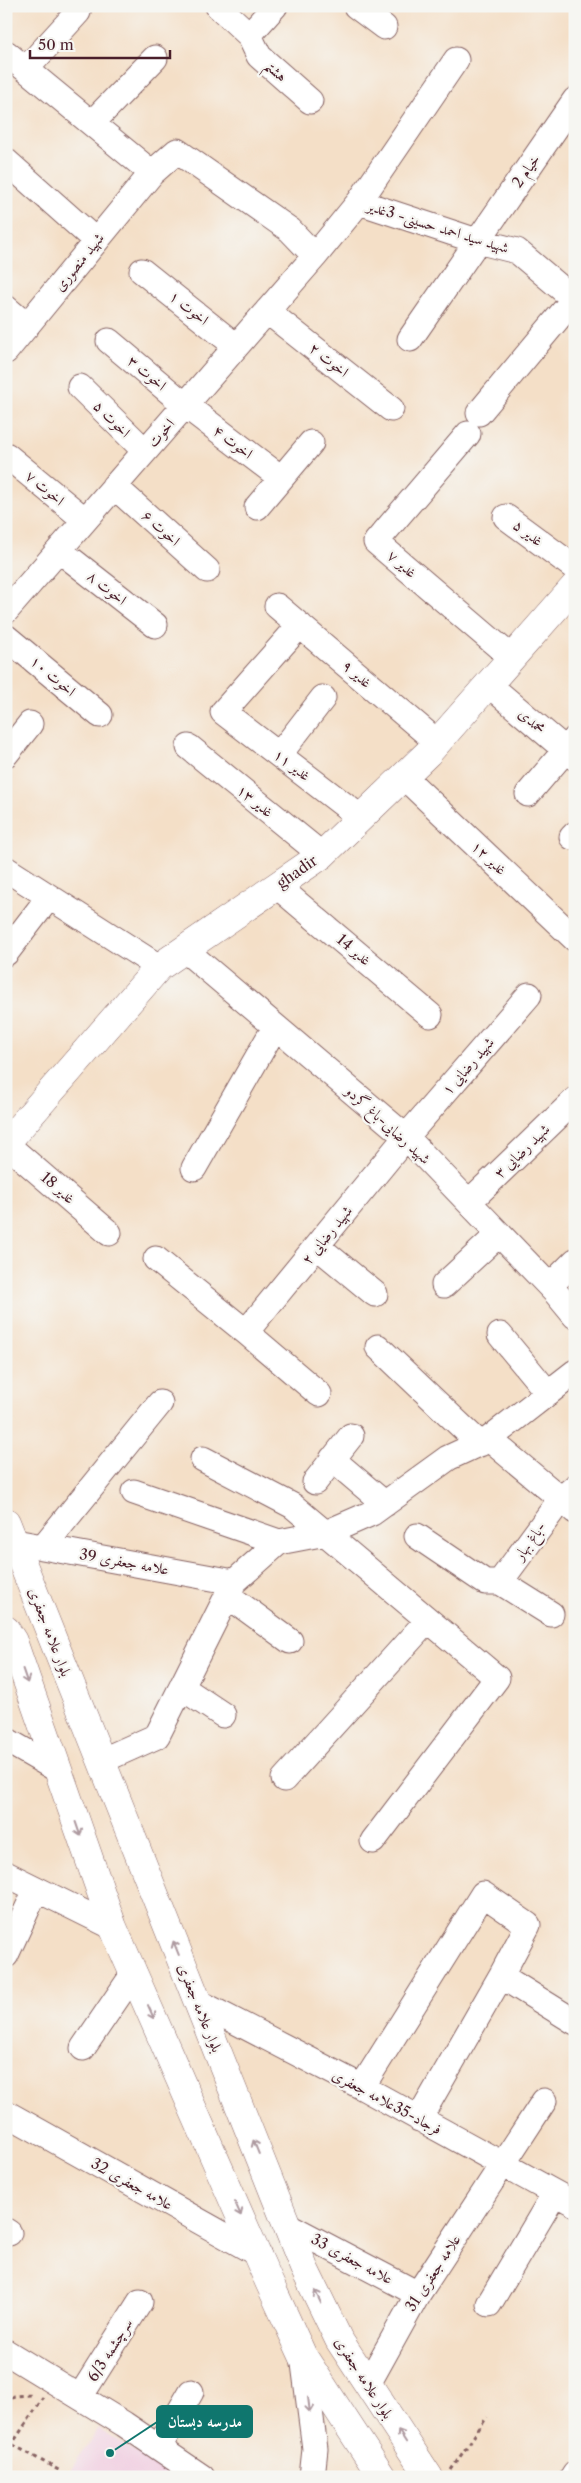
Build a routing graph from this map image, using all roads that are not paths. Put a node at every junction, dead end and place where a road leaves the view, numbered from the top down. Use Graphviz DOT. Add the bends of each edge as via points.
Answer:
graph roads {
  1 [pos="218,6"];
  2 [pos="275,6"];
  3 [pos="356,6"];
  4 [pos="78,12"];
  5 [pos="384,27"];
  6 [pos="250,34"];
  7 [pos="6,53"];
  8 [pos="155,58"];
  9 [pos="456,60"];
  10 [pos="26,69"];
  11 [pos="575,100"];
  12 [pos="310,102"];
  13 [pos="92,123"];
  14 [pos="6,162"];
  15 [pos="152,173"];
  16 [pos="359,202"];
  17 [pos="96,241"];
  18 [pos="477,241"];
  19 [pos="315,256"];
  20 [pos="142,271"];
  21 [pos="574,299"];
  22 [pos="6,308"];
  23 [pos="267,311"];
  24 [pos="27,326"];
  25 [pos="410,339"];
  26 [pos="109,341"];
  27 [pos="236,346"];
  28 [pos="6,351"];
  29 [pos="80,387"];
  30 [pos="185,405"];
  31 [pos="391,409"];
  32 [pos="311,443"];
  33 [pos="145,451"];
  34 [pos="6,455"];
  35 [pos="281,478"];
  36 [pos="114,486"];
  37 [pos="257,507"];
  38 [pos="506,517"];
  39 [pos="85,520"];
  40 [pos="58,550"];
  41 [pos="575,568"];
  42 [pos="208,570"];
  43 [pos="575,586"];
  44 [pos="278,606"];
  45 [pos="6,611"];
  46 [pos="155,625"];
  47 [pos="300,625"];
  48 [pos="6,637"];
  49 [pos="512,658"];
  50 [pos="488,684"];
  51 [pos="324,698"];
  52 [pos="100,716"];
  53 [pos="30,724"];
  54 [pos="437,742"];
  55 [pos="189,746"];
  56 [pos="572,749"];
  57 [pos="6,754"];
  58 [pos="279,755"];
  59 [pos="404,777"];
  60 [pos="528,794"];
  61 [pos="361,818"];
  62 [pos="322,855"];
  63 [pos="6,869"];
  64 [pos="278,886"];
  65 [pos="49,898"];
  66 [pos="575,939"];
  67 [pos="186,950"];
  68 [pos="6,953"];
  69 [pos="159,967"];
  70 [pos="529,995"];
  71 [pos="430,1015"];
  72 [pos="275,1027"];
  73 [pos="575,1100"];
  74 [pos="406,1137"];
  75 [pos="6,1144"];
  76 [pos="194,1168"];
  77 [pos="469,1202"];
  78 [pos="109,1232"];
  79 [pos="499,1234"];
  80 [pos="318,1247"];
  81 [pos="156,1259"];
  82 [pos="575,1262"];
  83 [pos="444,1285"];
  84 [pos="550,1286"];
  85 [pos="375,1294"];
  86 [pos="575,1316"];
  87 [pos="246,1332"];
  88 [pos="500,1335"];
  89 [pos="378,1348"];
  90 [pos="575,1372"];
  91 [pos="548,1393"];
  92 [pos="319,1394"];
  93 [pos="160,1402"];
  94 [pos="352,1436"];
  95 [pos="485,1441"];
  96 [pos="203,1459"];
  97 [pos="332,1460"];
  98 [pos="315,1482"];
  99 [pos="134,1492"];
  100 [pos="570,1499"];
  101 [pos="384,1504"];
  102 [pos="11,1532"];
  103 [pos="326,1533"];
  104 [pos="417,1536"];
  105 [pos="279,1542"];
  106 [pos="43,1548"];
  107 [pos="500,1582"];
  108 [pos="230,1588"];
  109 [pos="551,1614"];
  110 [pos="427,1621"];
  111 [pos="6,1630"];
  112 [pos="290,1641"];
  113 [pos="182,1687"];
  114 [pos="222,1715"];
  115 [pos="6,1740"];
  116 [pos="101,1761"];
  117 [pos="58,1770"];
  118 [pos="284,1779"];
  119 [pos="373,1841"];
  120 [pos="6,1874"];
  121 [pos="36,1890"];
  122 [pos="113,1927"];
  123 [pos="6,1955"];
  124 [pos="134,1973"];
  125 [pos="501,1976"];
  126 [pos="198,2002"];
  127 [pos="575,2022"];
  128 [pos="83,2048"];
  129 [pos="362,2087"];
  130 [pos="544,2101"];
  131 [pos="6,2113"];
  132 [pos="420,2119"];
  133 [pos="504,2165"];
  134 [pos="568,2196"];
  135 [pos="287,2225"];
  136 [pos="258,2254"];
  137 [pos="418,2294"];
  138 [pos="140,2302"];
  139 [pos="489,2304"];
  140 [pos="6,2352"];
  141 [pos="303,2356"];
  142 [pos="368,2384"];
  143 [pos="192,2392"];
  144 [pos="80,2397"];
  145 [pos="159,2447"];
  146 [pos="202,2477"];
  147 [pos="312,2477"];
  148 [pos="382,2477"];
  149 [pos="429,2477"];
  1 -- 6 [label="street"];
  2 -- 6 [label="street"];
  3 -- 5 [label="street"];
  4 -- 10 [label="street"];
  6 -- 12 [label="street, هشتم" via="258,56"];
  7 -- 10 [label="street"];
  8 -- 13 [label="street"];
  9 -- 16 [label="street"];
  10 -- 13 [label="street"];
  11 -- 18 [label="street, 2 خیام"];
  13 -- 15 [label="street"];
  14 -- 17 [label="street"];
  15 -- 17 [label="street, شهید منصوری"];
  15 -- 19 [label="street" via="177,150 290,230"];
  16 -- 18 [label="street, شهید سید احمد حسینی- 3غدیر"];
  16 -- 19 [label="street, شهید سید احمد حسینی- 3غدیر"];
  17 -- 24 [label="street, شهید منصوری"];
  18 -- 21 [label="street, شهید سید احمد حسینی- 3غدیر" via="517,252"];
  18 -- 25 [label="street, 2 خیام"];
  19 -- 23 [label="street, اخوت"];
  20 -- 27 [label="street, اخوت ۱"];
  21 -- 49 [label="street, غدیر ۷" via="376,542"];
  22 -- 24 [label="street"];
  23 -- 27 [label="street, اخوت"];
  23 -- 31 [label="street, اخوت ۲"];
  24 -- 28 [label="street, شهید منصوری"];
  26 -- 30 [label="street, اخوت ۳"];
  27 -- 30 [label="street, اخوت"];
  29 -- 33 [label="street, اخوت ۵"];
  30 -- 33 [label="street, اخوت"];
  30 -- 35 [label="street, اخوت ۴"];
  32 -- 35 [label="street"];
  33 -- 36 [label="street, اخوت"];
  34 -- 39 [label="street, اخوت ۷"];
  35 -- 37 [label="street"];
  36 -- 39 [label="street, اخوت"];
  36 -- 42 [label="street, اخوت ۶"];
  38 -- 41 [label="street, غدیر ۵"];
  39 -- 40 [label="street, اخوت"];
  40 -- 45 [label="street, اخوت"];
  40 -- 46 [label="street, اخوت ۸"];
  43 -- 49 [label="main road, ghadir"];
  44 -- 47 [label="street, غدیر ۹"];
  47 -- 54 [label="street, غدیر ۹"];
  47 -- 58 [label="street, غدیر ۱۱" via="223,712"];
  48 -- 52 [label="street, اخوت ۱۰"];
  49 -- 50 [label="main road, ghadir"];
  50 -- 54 [label="main road, ghadir"];
  50 -- 56 [label="street, محمدی"];
  51 -- 58 [label="street"];
  53 -- 57 [label="street"];
  54 -- 59 [label="main road, ghadir"];
  55 -- 62 [label="street, غدیر ۱۳"];
  56 -- 60 [label="street"];
  58 -- 61 [label="street, غدیر ۱۱"];
  59 -- 61 [label="main road, ghadir"];
  59 -- 66 [label="street, غدیر ۱۲"];
  61 -- 62 [label="main road, ghadir"];
  62 -- 64 [label="main road, ghadir"];
  63 -- 65 [label="street"];
  64 -- 67 [label="main road, ghadir"];
  64 -- 71 [label="street, غدیر 14"];
  65 -- 68 [label="street"];
  65 -- 69 [label="street"];
  67 -- 69 [label="main road, ghadir"];
  67 -- 72 [label="street, شهید رضایی-باغ گردو"];
  69 -- 75 [label="main road, ghadir"];
  70 -- 74 [label="street, شهید رضایی ۱"];
  72 -- 74 [label="street, شهید رضایی-باغ گردو"];
  72 -- 76 [label="street"];
  73 -- 77 [label="street, شهید رضایی ۳"];
  74 -- 77 [label="street, شهید رضایی-باغ گردو"];
  74 -- 80 [label="street, شهید رضایی ۲"];
  75 -- 78 [label="street, غدیر 18"];
  77 -- 79 [label="street, شهید رضایی-باغ گردو"];
  79 -- 83 [label="street"];
  79 -- 84 [label="street, شهید رضایی-باغ گردو"];
  80 -- 85 [label="street"];
  80 -- 87 [label="street, شهید رضایی ۲"];
  81 -- 87 [label="street"];
  82 -- 84 [label="street"];
  84 -- 86 [label="street, شهید رضایی-باغ گردو"];
  87 -- 92 [label="street"];
  88 -- 91 [label="street"];
  89 -- 95 [label="street"];
  90 -- 91 [label="street"];
  91 -- 95 [label="street"];
  93 -- 106 [label="street"];
  94 -- 97 [label="street"];
  95 -- 100 [label="street"];
  95 -- 101 [label="street" via="448,1458"];
  96 -- 103 [label="street" via="293,1506"];
  97 -- 98 [label="street"];
  97 -- 101 [label="street"];
  99 -- 105 [label="street"];
  100 -- 107 [label="street, باغ بهار-"];
  101 -- 103 [label="street" via="372,1513"];
  102 -- 106 [label="street, علامه جعفری 39"];
  102 -- 116 [label="main road, بلوار علامه جعفری"];
  103 -- 105 [label="street"];
  103 -- 110 [label="street"];
  104 -- 107 [label="street" via="485,1582"];
  105 -- 108 [label="street"];
  106 -- 108 [label="street, علامه جعفری 39"];
  107 -- 109 [label="street"];
  108 -- 112 [label="street"];
  108 -- 113 [label="street"];
  110 -- 118 [label="street"];
  110 -- 119 [label="street" via="496,1678"];
  111 -- 117 [label="main road, one-way"];
  113 -- 114 [label="street"];
  113 -- 116 [label="street" via="157,1736"];
  115 -- 117 [label="street"];
  126 -- 116 [label="main road, بلوار علامه جعفری, one-way"];
  117 -- 122 [label="main road, one-way"];
  120 -- 121 [label="street"];
  121 -- 122 [label="street"];
  121 -- 123 [label="street"];
  122 -- 124 [label="main road"];
  124 -- 128 [label="street"];
  124 -- 136 [label="main road, one-way"];
  125 -- 127 [label="street"];
  125 -- 129 [label="street" via="528,1925 483,1894"];
  125 -- 132 [label="street"];
  126 -- 129 [label="street, فرجاد-35علامه جعفری"];
  135 -- 126 [label="main road, بلوار علامه جعفری, one-way"];
  129 -- 132 [label="street, فرجاد-35علامه جعفری"];
  130 -- 133 [label="street, علامه جعفری 31"];
  131 -- 136 [label="street, علامه جعفری 32"];
  132 -- 133 [label="street, فرجاد-35علامه جعفری"];
  133 -- 134 [label="street, فرجاد-35علامه جعفری"];
  133 -- 137 [label="street, علامه جعفری 31"];
  134 -- 139 [label="street"];
  135 -- 137 [label="street, علامه جعفری 33"];
  142 -- 135 [label="main road, بلوار علامه جعفری, one-way" via="339,2340"];
  136 -- 141 [label="main road"];
  137 -- 142 [label="street, علامه جعفری 31"];
  138 -- 144 [label="street, سرچشمه 6/3"];
  140 -- 144 [label="street" via="49,2394"];
  141 -- 147 [label="street, one-way" via="315,2449"];
  141 -- 148 [label="main road"];
  149 -- 142 [label="main road, بلوار علامه جعفری, one-way"];
  143 -- 145 [label="street"];
  144 -- 145 [label="street"];
  145 -- 146 [label="street"];
}
